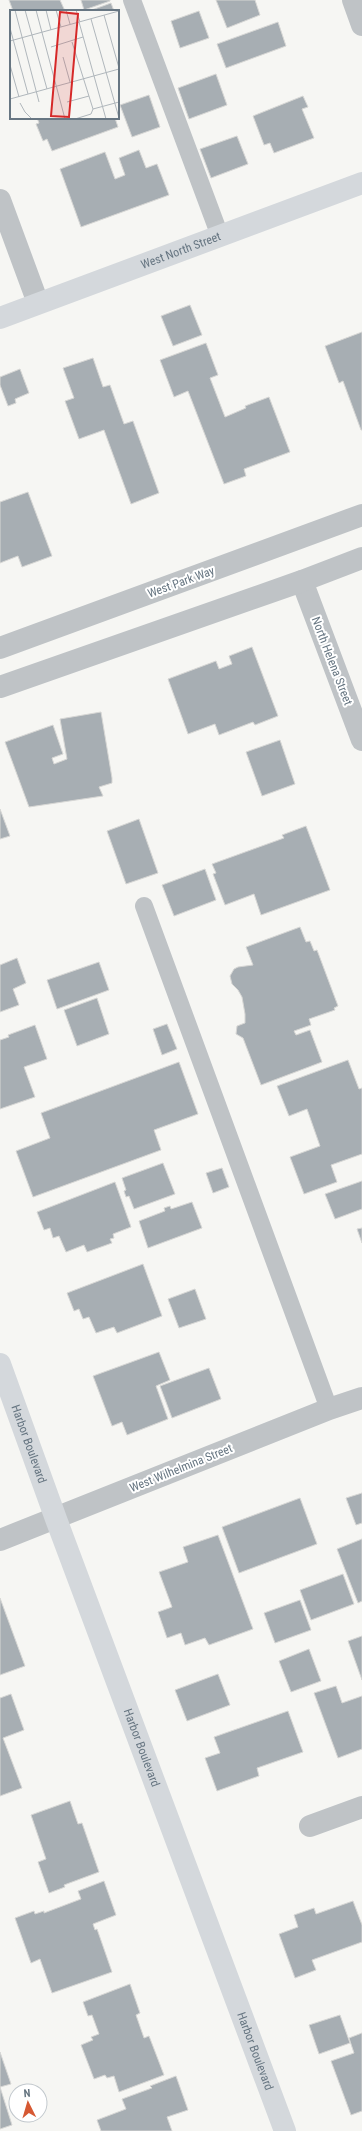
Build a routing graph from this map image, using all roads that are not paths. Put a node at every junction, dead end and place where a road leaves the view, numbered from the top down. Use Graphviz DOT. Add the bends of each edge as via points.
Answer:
graph roads {
  1 [pos="132,0"];
  2 [pos="353,0"];
  3 [pos="362,25"];
  4 [pos="362,183"];
  5 [pos="0,200"];
  6 [pos="220,236"];
  7 [pos="38,303"];
  8 [pos="0,318"];
  9 [pos="362,515"];
  10 [pos="362,558"];
  11 [pos="302,581"];
  12 [pos="0,648"];
  13 [pos="0,686"];
  14 [pos="362,740"];
  15 [pos="144,906"];
  16 [pos="0,1364"];
  17 [pos="362,1398"];
  18 [pos="329,1409"];
  19 [pos="56,1519"];
  20 [pos="0,1540"];
  21 [pos="362,1807"];
  22 [pos="310,1826"];
  23 [pos="285,2131"];
  1 -- 6 [label="lane"];
  2 -- 3 [label="street"];
  4 -- 6 [label="main road, West North Street"];
  5 -- 7 [label="street"];
  6 -- 7 [label="main road, West North Street"];
  7 -- 8 [label="main road, West North Street"];
  9 -- 12 [label="street, West Park Way"];
  10 -- 11 [label="street"];
  11 -- 13 [label="street"];
  11 -- 14 [label="street, North Helena Street"];
  15 -- 18 [label="lane"];
  16 -- 19 [label="main road, Harbor Boulevard"];
  17 -- 18 [label="street, West Wilhelmina Street"];
  18 -- 19 [label="street, West Wilhelmina Street"];
  19 -- 20 [label="street, West Wilhelmina Street"];
  19 -- 23 [label="main road, Harbor Boulevard"];
  21 -- 22 [label="street"];
}
